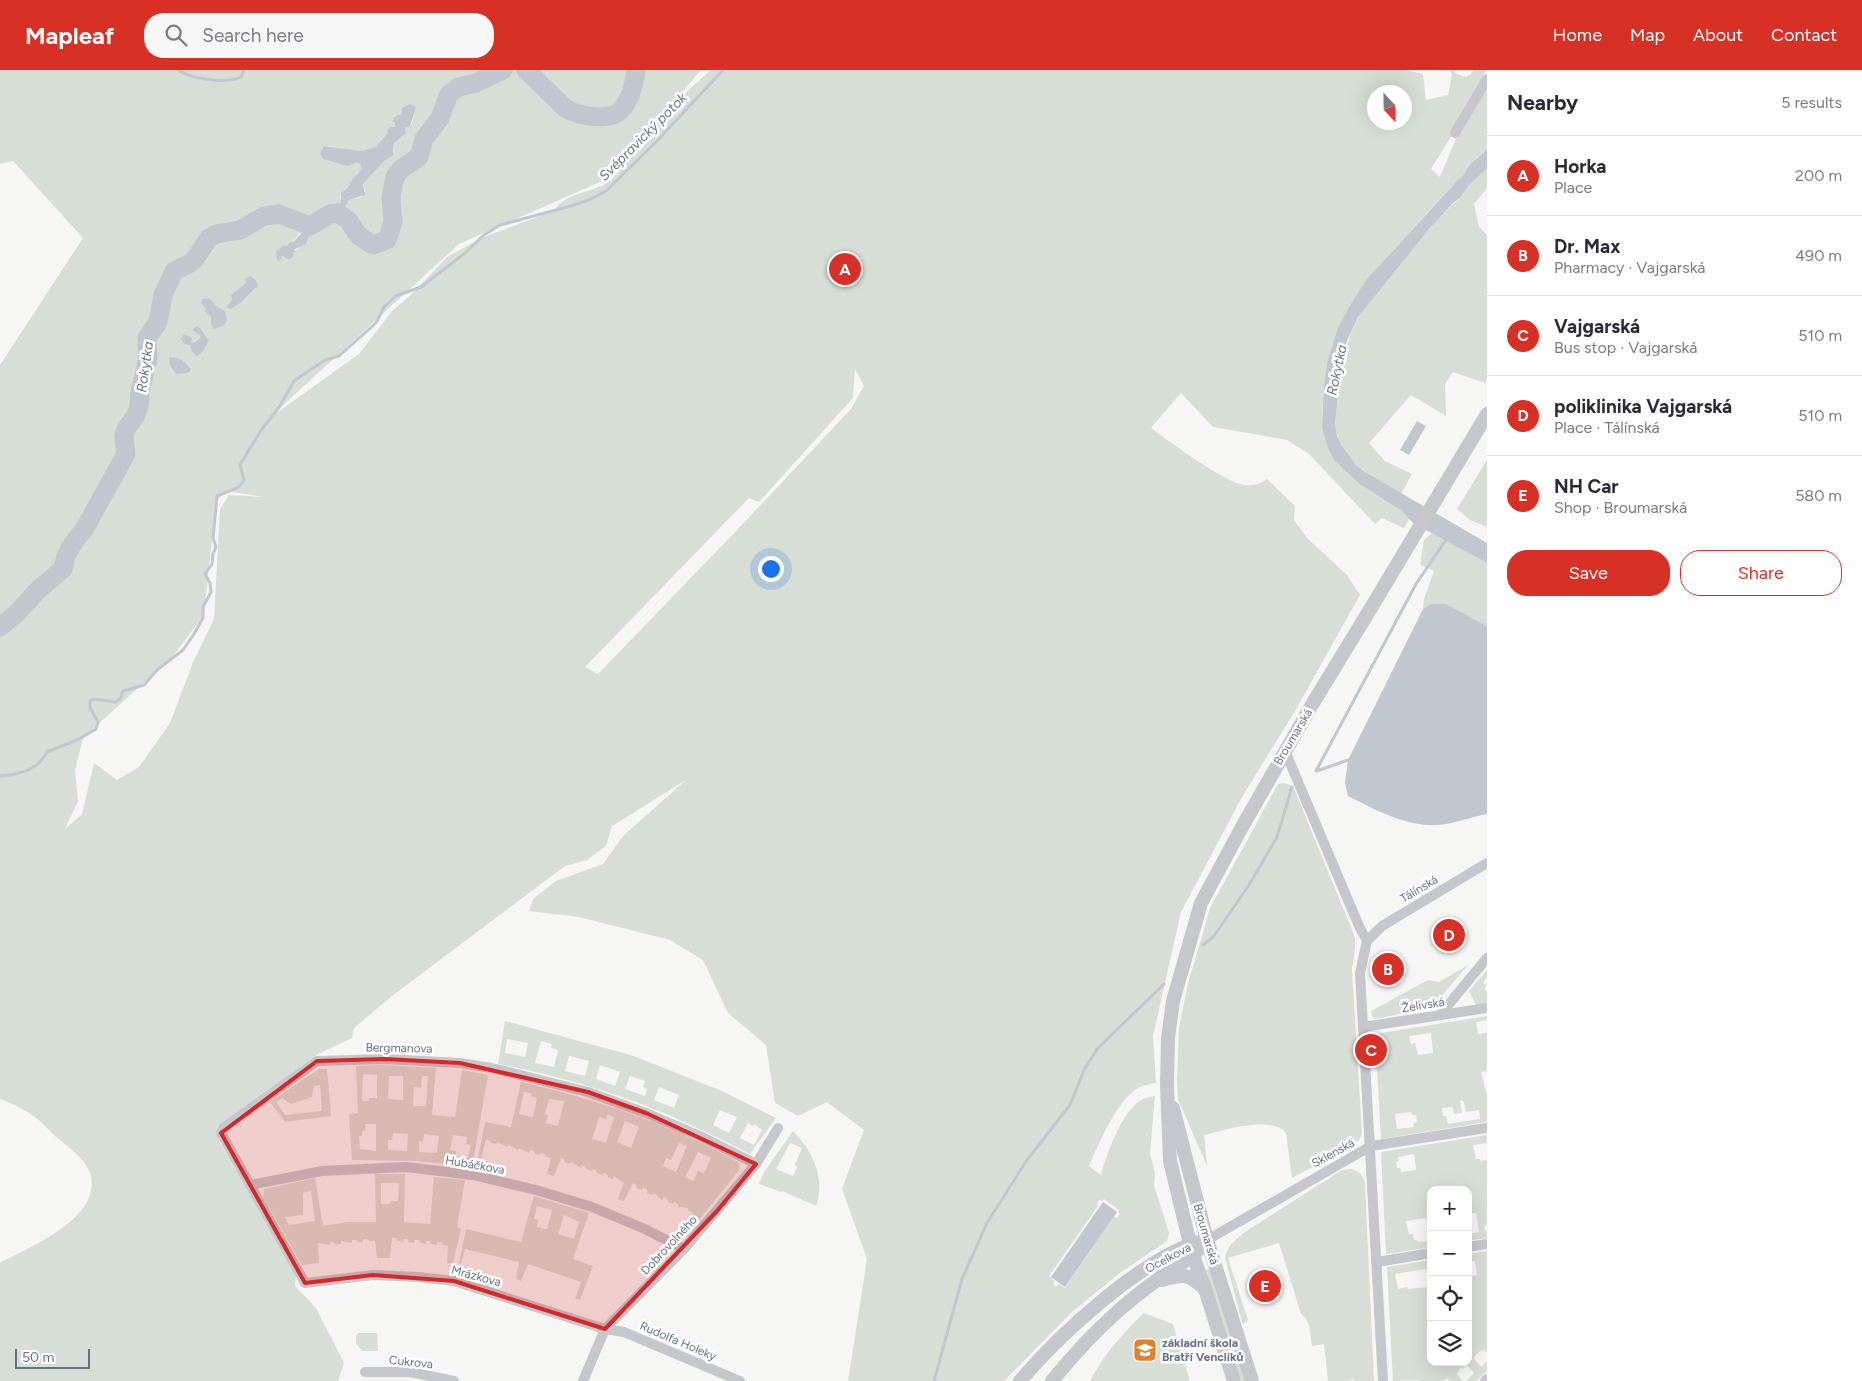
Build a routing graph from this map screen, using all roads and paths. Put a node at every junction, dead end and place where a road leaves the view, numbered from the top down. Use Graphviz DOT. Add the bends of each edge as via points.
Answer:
graph roads {
  1 [pos="1487,79"];
  2 [pos="1455,133"];
  3 [pos="1487,414"];
  4 [pos="1285,751"];
  5 [pos="1487,863"];
  6 [pos="1367,941"];
  7 [pos="1487,958"];
  8 [pos="1487,1008"];
  9 [pos="1440,1015"];
  10 [pos="1363,1027"];
  11 [pos="1167,1086"];
  12 [pos="778,1128"];
  13 [pos="1487,1128"];
  14 [pos="1371,1146"];
  15 [pos="756,1164"];
  16 [pos="250,1185"];
  17 [pos="1207,1240"];
  18 [pos="1487,1244"];
  19 [pos="1472,1246"];
  20 [pos="684,1249"];
  21 [pos="1192,1250"];
  22 [pos="1427,1254"];
  23 [pos="1377,1262"];
  24 [pos="306,1283"];
  25 [pos="1152,1283"];
  26 [pos="1205,1289"];
  27 [pos="605,1329"];
  28 [pos="365,1372"];
  29 [pos="727,1378"];
  30 [pos="454,1381"];
  31 [pos="584,1381"];
  32 [pos="740,1381"];
  33 [pos="1020,1381"];
  34 [pos="1052,1381"];
  35 [pos="1234,1381"];
  36 [pos="1252,1381"];
  37 [pos="1383,1381"];
  1 -- 2 [label="street"];
  3 -- 4 [label="street, Broumarská"];
  4 -- 6 [label="street"];
  4 -- 11 [label="street, Broumarská" via="1201,903 1174,1001 1168,1038"];
  5 -- 6 [label="street, Tálínská" via="1382,926"];
  6 -- 10 [label="street" via="1360,973"];
  7 -- 9 [label="street"];
  8 -- 9 [label="street, Želivská"];
  9 -- 10 [label="street, Želivská"];
  10 -- 14 [label="street"];
  11 -- 17 [label="street, Broumarská"];
  11 -- 21 [label="street, Broumarská" via="1170,1161"];
  12 -- 15 [label="street, Dobrovolného"];
  13 -- 14 [label="street, Sklenská"];
  14 -- 17 [label="street, Sklenská"];
  14 -- 23 [label="street"];
  15 -- 16 [label="street, Bergmanova" via="700,1136 588,1092 492,1068 385,1058 317,1061 223,1128 221,1133"];
  15 -- 20 [label="street, Dobrovolného"];
  16 -- 20 [label="street, Hubáčkova" via="322,1171 397,1167 473,1175 592,1207"];
  16 -- 24 [label="street, Bergmanova"];
  17 -- 21 [label="street, Ocelkova"];
  17 -- 36 [label="street, Broumarská"];
  18 -- 19 [label="street"];
  20 -- 27 [label="street, Dobrovolného"];
  21 -- 25 [label="street, Ocelkova"];
  21 -- 26 [label="street, Broumarská"];
  21 -- 33 [label="street, Ocelkova" via="1174,1252 1136,1275 1081,1319"];
  22 -- 23 [label="street"];
  23 -- 37 [label="street"];
  24 -- 27 [label="street, Mrázkova" via="373,1275 454,1281"];
  25 -- 26 [label="street" via="1185,1275 1194,1278"];
  25 -- 34 [label="street, Ocelkova" via="1104,1322"];
  26 -- 35 [label="street, Broumarská"];
  27 -- 29 [label="street, Rudolfa Holeky" via="624,1332"];
  27 -- 31 [label="street, Dobrovolného"];
  28 -- 30 [label="street, Cukrova" via="410,1372"];
  29 -- 32 [label="street, Rudolfa Holeky"];
}
